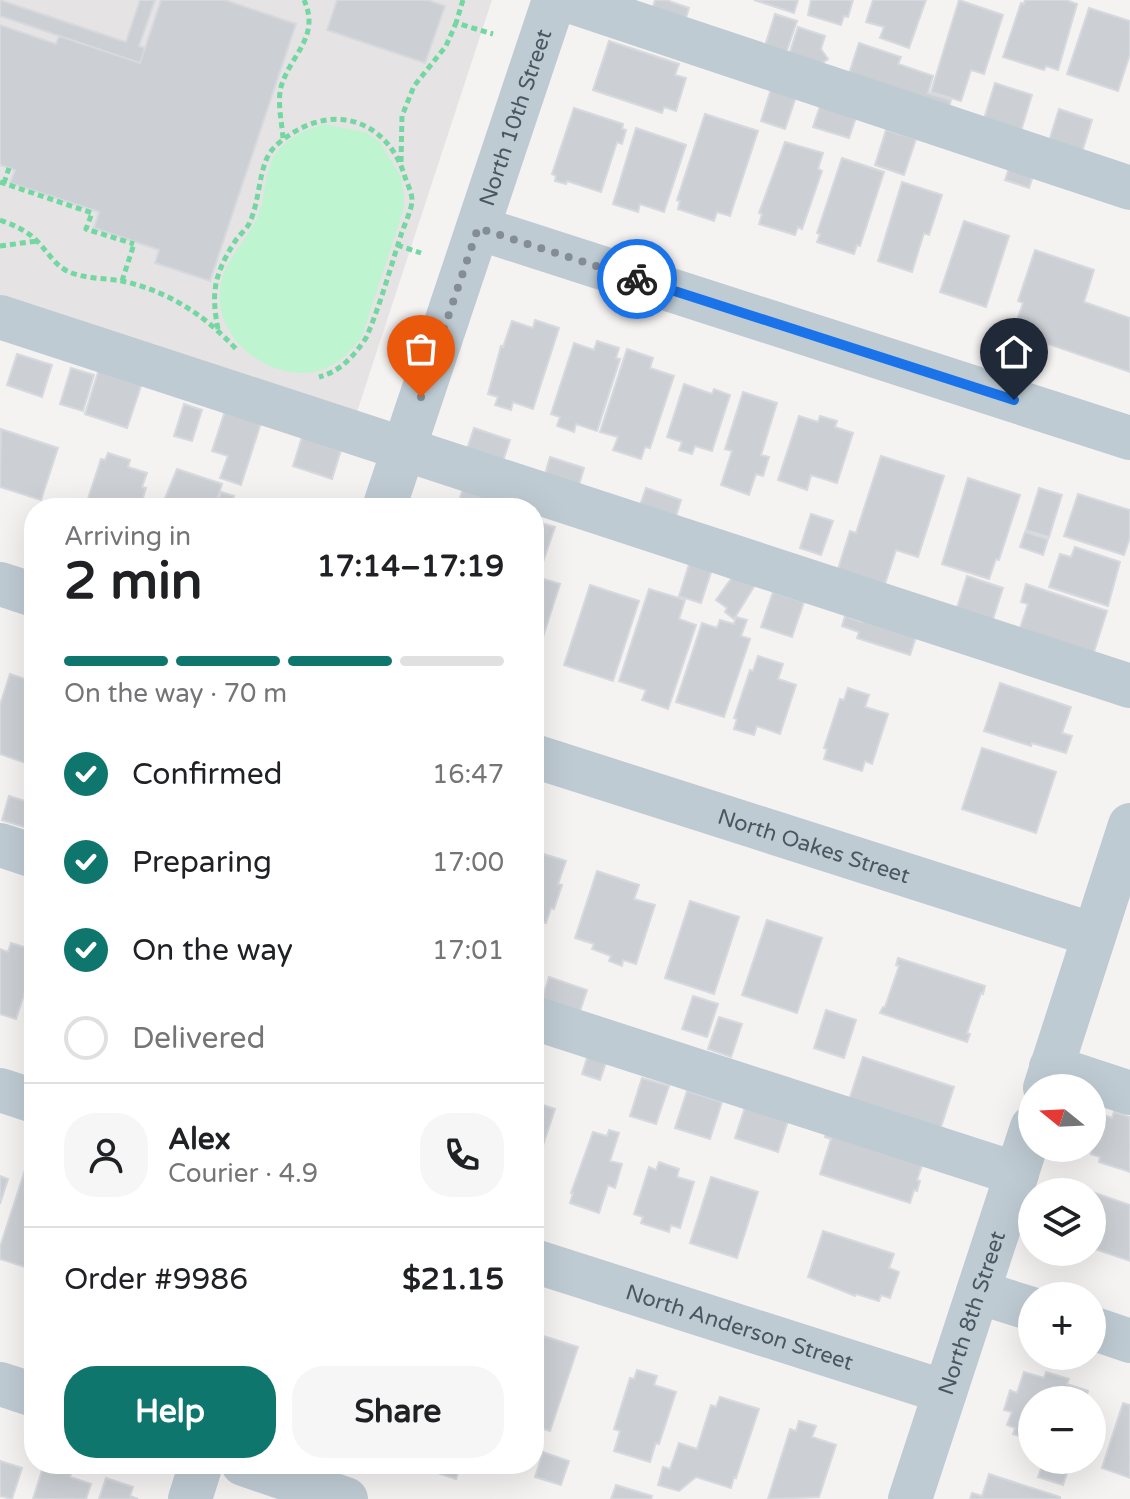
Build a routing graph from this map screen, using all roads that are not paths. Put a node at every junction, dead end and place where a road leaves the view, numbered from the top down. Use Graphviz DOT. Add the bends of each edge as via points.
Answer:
graph roads {
  1 [pos="554,0"];
  2 [pos="566,0"];
  3 [pos="1130,188"];
  4 [pos="478,228"];
  5 [pos="0,317"];
  6 [pos="1130,438"];
  7 [pos="404,449"];
  8 [pos="387,498"];
  9 [pos="0,584"];
  10 [pos="24,592"];
  11 [pos="1130,686"];
  12 [pos="544,759"];
  13 [pos="1128,836"];
  14 [pos="0,845"];
  15 [pos="24,853"];
  16 [pos="1094,935"];
  17 [pos="544,1021"];
  18 [pos="1049,1074"];
  19 [pos="1106,1089"];
  20 [pos="0,1090"];
  21 [pos="1130,1093"];
  22 [pos="24,1098"];
  23 [pos="1021,1162"];
  24 [pos="1017,1174"];
  25 [pos="544,1264"];
  26 [pos="978,1292"];
  27 [pos="1018,1305"];
  28 [pos="1106,1333"];
  29 [pos="1130,1341"];
  30 [pos="0,1384"];
  31 [pos="24,1392"];
  32 [pos="945,1392"];
  33 [pos="198,1474"];
  34 [pos="272,1474"];
  35 [pos="190,1499"];
  36 [pos="346,1499"];
  37 [pos="910,1499"];
  1 -- 4 [label="street, North 10th Street"];
  2 -- 3 [label="street"];
  4 -- 6 [label="street"];
  4 -- 7 [label="street, North 10th Street"];
  5 -- 7 [label="street"];
  7 -- 8 [label="street, North 10th Street"];
  7 -- 11 [label="street"];
  9 -- 10 [label="street"];
  12 -- 16 [label="street, North Oakes Street"];
  13 -- 16 [label="street"];
  14 -- 15 [label="street"];
  16 -- 18 [label="street"];
  17 -- 24 [label="street"];
  19 -- 21 [label="street"];
  20 -- 22 [label="street"];
  23 -- 24 [label="street, North 8th Street"];
  24 -- 26 [label="street, North 8th Street"];
  25 -- 32 [label="street, North Anderson Street"];
  26 -- 27 [label="street"];
  26 -- 32 [label="street, North 8th Street"];
  28 -- 29 [label="street"];
  30 -- 31 [label="street"];
  32 -- 37 [label="street, North 8th Street"];
  33 -- 35 [label="street"];
  34 -- 36 [label="street"];
}
